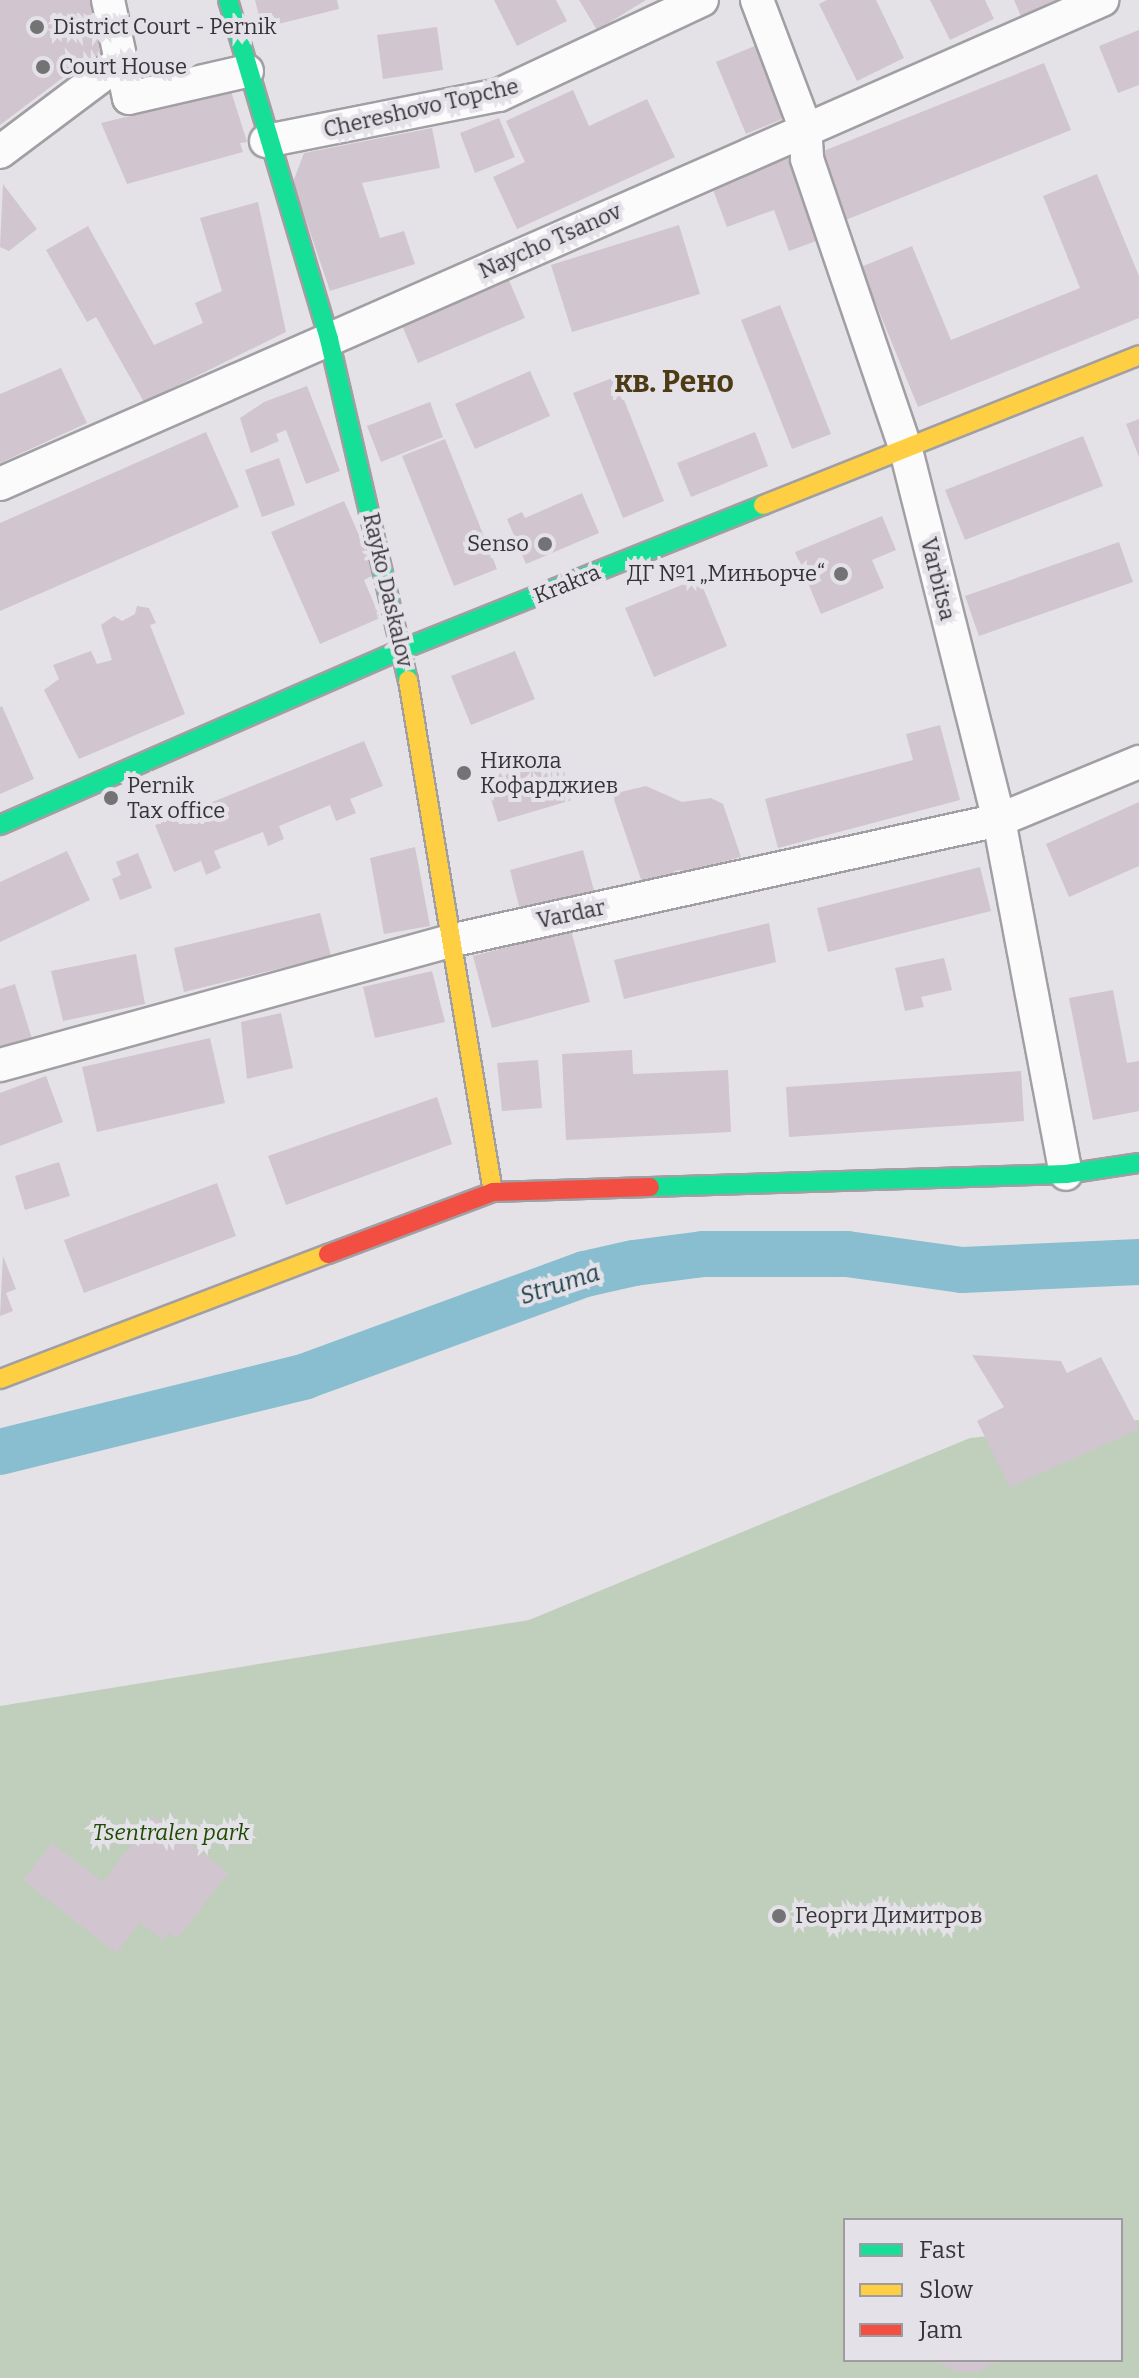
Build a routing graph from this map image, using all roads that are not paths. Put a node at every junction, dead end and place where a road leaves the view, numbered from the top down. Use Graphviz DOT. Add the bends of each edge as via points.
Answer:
graph roads {
  1 [pos="108,0"];
  2 [pos="228,0"];
  3 [pos="702,0"];
  4 [pos="757,0"];
  5 [pos="1102,0"];
  6 [pos="121,61"];
  7 [pos="247,71"];
  8 [pos="805,127"];
  9 [pos="266,141"];
  10 [pos="0,152"];
  11 [pos="329,339"];
  12 [pos="1139,355"];
  13 [pos="906,450"];
  14 [pos="0,484"];
  15 [pos="403,649"];
  16 [pos="1139,762"];
  17 [pos="999,820"];
  18 [pos="0,825"];
  19 [pos="454,940"];
  20 [pos="0,1065"];
  21 [pos="1139,1163"];
  22 [pos="1066,1174"];
  23 [pos="493,1192"];
  24 [pos="0,1379"];
  1 -- 6 [label="street"];
  2 -- 7 [label="street, Rayko Daskalov"];
  3 -- 9 [label="street, Chereshovo Topche" via="499,95"];
  4 -- 8 [label="street, Varbitsa"];
  5 -- 8 [label="street, Naycho Tsanov"];
  6 -- 7 [label="street" via="129,98"];
  6 -- 10 [label="street"];
  7 -- 9 [label="street, Rayko Daskalov"];
  8 -- 11 [label="street, Naycho Tsanov"];
  8 -- 13 [label="street, Varbitsa" via="807,159"];
  9 -- 11 [label="street, Rayko Daskalov"];
  11 -- 14 [label="street, Naycho Tsanov"];
  11 -- 15 [label="street, Rayko Daskalov"];
  12 -- 13 [label="street, Krakra"];
  13 -- 15 [label="street, Krakra"];
  13 -- 17 [label="street, Varbitsa"];
  15 -- 18 [label="street, Krakra"];
  15 -- 19 [label="street, Rayko Daskalov"];
  16 -- 17 [label="street, Vardar"];
  17 -- 19 [label="street, Vardar"];
  17 -- 22 [label="street, Varbitsa"];
  19 -- 20 [label="street, Vardar"];
  19 -- 23 [label="street, Rayko Daskalov"];
  21 -- 22 [label="street"];
  22 -- 23 [label="street"];
  23 -- 24 [label="street"];
}
